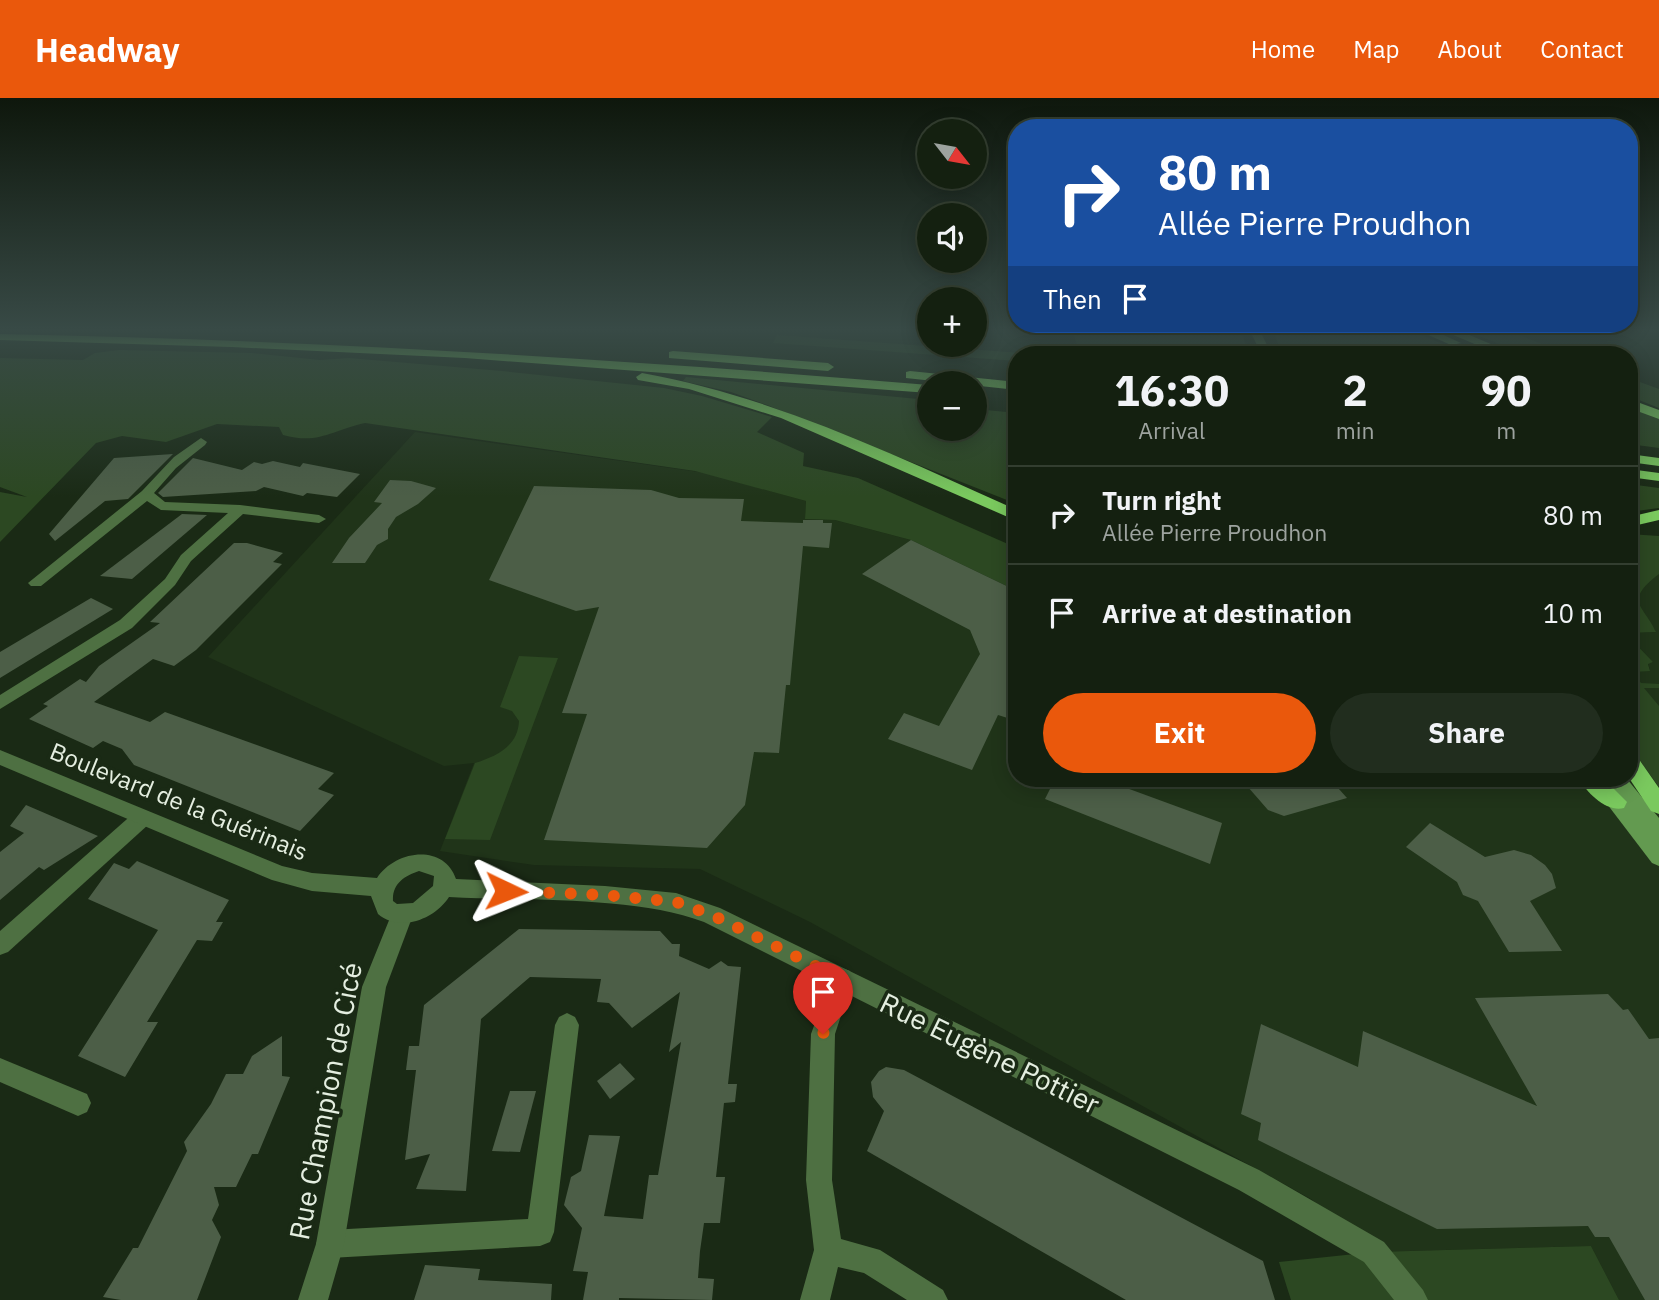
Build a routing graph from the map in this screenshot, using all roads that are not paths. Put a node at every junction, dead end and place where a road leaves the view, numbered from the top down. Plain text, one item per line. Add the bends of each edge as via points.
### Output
1 (681, 385) edge
2 (868, 385) edge
3 (917, 389) edge
4 (987, 395) edge
5 (1008, 397) edge
6 (1638, 407) edge
7 (1659, 415) edge
8 (201, 442) dead end
9 (1638, 459) edge
10 (1659, 462) edge
11 (1638, 474) edge
12 (1659, 477) edge
13 (147, 494) junction
14 (240, 509) junction
15 (1008, 512) edge
16 (1659, 515) edge
17 (319, 519) dead end
18 (1638, 520) edge
19 (36, 583) dead end
20 (0, 703) edge
21 (0, 757) edge
22 (1638, 774) edge
23 (1599, 787) edge
24 (1604, 787) edge
25 (1622, 787) edge
26 (1616, 802) junction
27 (1659, 805) edge
28 (142, 818) junction
29 (1659, 833) edge
30 (1659, 857) edge
31 (383, 888) junction
32 (444, 888) junction
33 (402, 915) junction
34 (0, 945) edge
35 (842, 979) junction
36 (567, 1025) dead end
37 (0, 1070) edge
38 (78, 1103) dead end
39 (330, 1244) junction
40 (828, 1250) junction
41 (313, 1300) edge
42 (815, 1300) edge
43 (933, 1300) edge
44 (1413, 1300) edge

1 - 15 highway via 741,398 791,417
2 - 3 highway
4 - 5 highway
6 - 7 highway
8 - 13 street via 172,464
9 - 10 highway
11 - 12 highway
13 - 14 street via 161,506
13 - 19 street
14 - 17 street
14 - 20 street via 186,558 170,582 126,624
16 - 18 highway
21 - 28 street, Boulevard de la Guérinais
22 - 27 highway
23 - 26 highway
24 - 26 main road
25 - 29 main road
26 - 30 main road
28 - 31 street, Boulevard de la Guérinais via 279,874 312,882
28 - 34 street
31 - 32 street via 391,875 419,862 441,868 446,877
31 - 33 street via 384,906
32 - 33 street via 435,902
32 - 35 street, Rue Eugène Pottier via 676,902
33 - 39 street, Rue Champion de Cicé via 374,987
35 - 40 street via 823,1034 818,1180
35 - 44 street, Rue Eugène Pottier via 1304,1210 1374,1252
36 - 39 street via 540,1232
37 - 38 street
39 - 41 street, Rue Champion de Cicé
40 - 42 street
40 - 43 street via 870,1260

